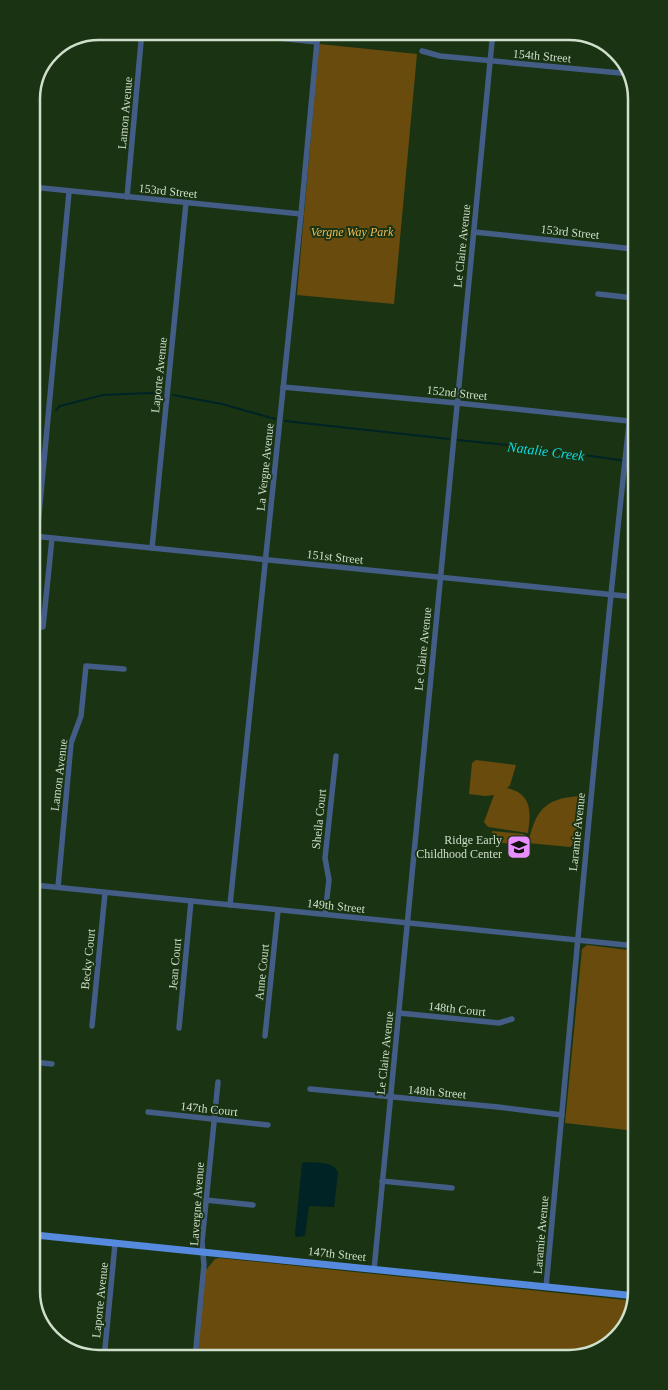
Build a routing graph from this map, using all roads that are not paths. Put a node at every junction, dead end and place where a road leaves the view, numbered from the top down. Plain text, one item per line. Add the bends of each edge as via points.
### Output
1 (141, 40) edge
2 (298, 40) edge
3 (492, 40) edge
4 (317, 42) joint
5 (422, 51) dead end
6 (490, 61) junction
7 (622, 73) edge
8 (40, 189) edge
9 (69, 192) junction
10 (127, 197) junction
11 (186, 204) junction
12 (301, 214) junction
13 (474, 232) junction
14 (628, 248) edge
15 (598, 294) dead end
16 (628, 297) edge
17 (283, 387) junction
18 (457, 403) junction
19 (628, 422) edge
20 (628, 431) edge
21 (40, 485) edge
22 (40, 537) edge
23 (52, 538) junction
24 (152, 548) junction
25 (266, 560) junction
26 (440, 578) junction
27 (610, 595) junction
28 (628, 596) edge
29 (43, 628) dead end
30 (124, 669) dead end
31 (336, 756) dead end
32 (40, 886) edge
33 (58, 887) junction
34 (105, 893) junction
35 (191, 901) junction
36 (230, 905) junction
37 (278, 910) junction
38 (325, 914) junction
39 (407, 923) junction
40 (577, 940) junction
41 (628, 945) edge
42 (399, 1013) junction
43 (512, 1019) dead end
44 (92, 1026) dead end
45 (179, 1028) dead end
46 (265, 1036) dead end
47 (40, 1063) edge
48 (52, 1064) dead end
49 (218, 1082) dead end
50 (310, 1089) dead end
51 (390, 1098) junction
52 (148, 1112) dead end
53 (562, 1115) junction
54 (214, 1120) junction
55 (268, 1125) dead end
56 (382, 1181) junction
57 (452, 1188) dead end
58 (206, 1200) junction
59 (253, 1205) dead end
60 (40, 1236) edge
61 (115, 1244) junction
62 (203, 1252) junction
63 (374, 1270) junction
64 (546, 1287) junction
65 (627, 1295) edge
66 (105, 1350) edge
67 (195, 1350) edge

1 - 10 street, Lamon Avenue
2 - 4 street
3 - 6 street, Le Claire Avenue
4 - 12 street, La Vergne Avenue
5 - 6 street, 154th Street
6 - 7 street, 154th Street
6 - 13 street, Le Claire Avenue
8 - 9 street, 153rd Street
9 - 10 street, 153rd Street
9 - 21 street
10 - 11 street, 153rd Street
11 - 12 street, 153rd Street
11 - 24 street, Laporte Avenue
12 - 17 street, La Vergne Avenue
13 - 14 street, 153rd Street
13 - 18 street, Le Claire Avenue
15 - 16 street
17 - 18 street, 152nd Street
17 - 25 street, La Vergne Avenue
18 - 19 street, 152nd Street
18 - 26 street, Le Claire Avenue
20 - 27 street, Laramie Avenue
22 - 23 street, 151st Street
23 - 24 street, 151st Street
23 - 29 street
24 - 25 street, 151st Street
25 - 26 street, 151st Street
25 - 36 street, La Vergne Avenue
26 - 27 street, 151st Street
26 - 39 street, Le Claire Avenue
27 - 28 street, 151st Street
27 - 40 street, Laramie Avenue
30 - 33 street, Lamon Avenue via 86,666 81,716 71,743
31 - 38 street, Sheila Court via 325,858 329,880
32 - 33 street, 149th Street
33 - 34 street, 149th Street
34 - 35 street, 149th Street
34 - 44 street, Becky Court
35 - 36 street, 149th Street
35 - 45 street, Jean Court
36 - 37 street, 149th Street
37 - 38 street, 149th Street
37 - 46 street, Anne Court
38 - 39 street, 149th Street
39 - 40 street, 149th Street
39 - 42 street, Le Claire Avenue
40 - 41 street, 149th Street
40 - 53 street, Laramie Avenue
42 - 43 street, 148th Court via 499,1023
42 - 51 street, Le Claire Avenue
47 - 48 street
49 - 54 street, Lavergne Avenue
50 - 51 street, 148th Street
51 - 53 street, 148th Street
51 - 56 street, Le Claire Avenue
52 - 54 street, 147th Court
53 - 64 street, Laramie Avenue
54 - 55 street, 147th Court
54 - 58 street, Lavergne Avenue
56 - 57 street
56 - 63 street, Le Claire Avenue
58 - 59 street
58 - 62 street, Lavergne Avenue
60 - 61 main road, 147th Street
61 - 62 main road, 147th Street
61 - 66 street, Laporte Avenue
62 - 63 main road, 147th Street
62 - 67 street, Lavergne Avenue
63 - 64 main road, 147th Street
64 - 65 main road, 147th Street

